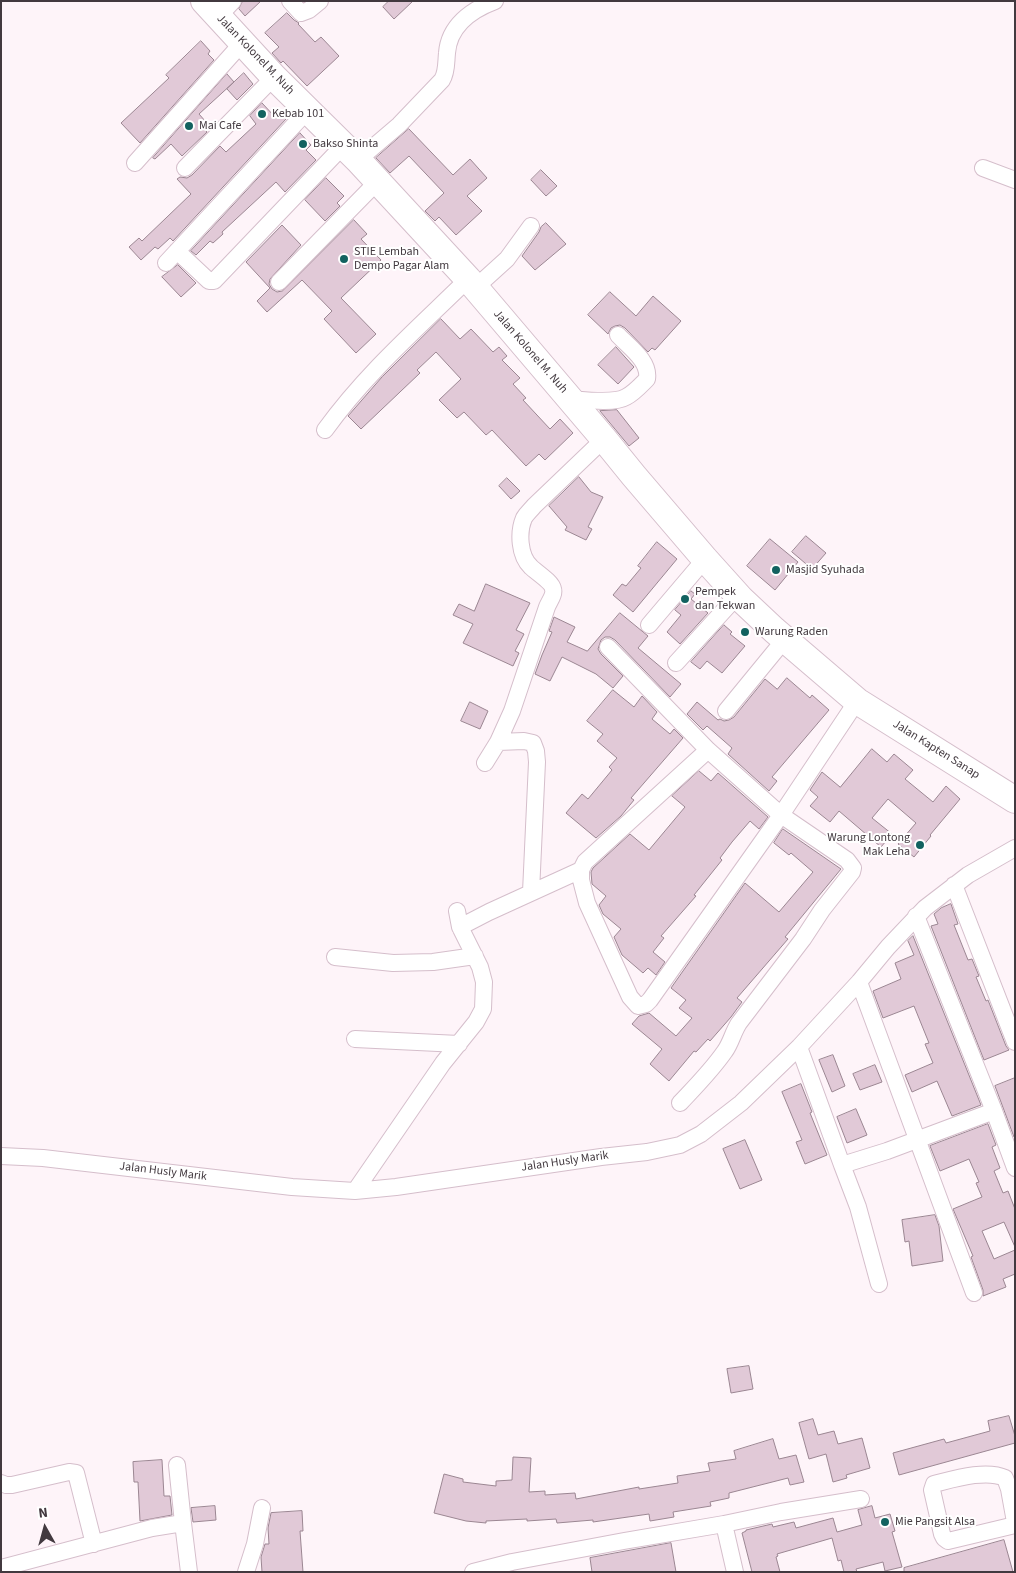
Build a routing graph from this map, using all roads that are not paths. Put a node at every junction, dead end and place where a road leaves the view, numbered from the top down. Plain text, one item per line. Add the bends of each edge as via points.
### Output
1 (290, 1) edge
2 (320, 1) edge
3 (495, 1) edge
4 (218, 6) edge
5 (242, 42) junction
6 (274, 77) junction
7 (308, 110) junction
8 (351, 153) junction
9 (135, 163) dead end
10 (185, 168) dead end
11 (983, 168) dead end
12 (1015, 180) edge
13 (378, 181) junction
14 (531, 226) dead end
15 (177, 251) junction
16 (166, 263) dead end
17 (279, 282) dead end
18 (471, 284) junction
19 (618, 335) dead end
20 (570, 399) junction
21 (326, 430) dead end
22 (604, 438) junction
23 (705, 559) junction
24 (738, 595) junction
25 (650, 625) dead end
26 (785, 639) junction
27 (608, 647) dead end
28 (676, 663) dead end
29 (857, 701) junction
30 (726, 711) dead end
31 (498, 742) junction
32 (708, 750) junction
33 (486, 763) dead end
34 (1015, 800) edge
35 (781, 815) junction
36 (1015, 848) edge
37 (581, 870) junction
38 (954, 885) junction
39 (531, 892) junction
40 (457, 911) dead end
41 (916, 916) junction
42 (460, 927) junction
43 (474, 956) junction
44 (334, 957) dead end
45 (859, 982) junction
46 (355, 1039) dead end
47 (1015, 1042) edge
48 (459, 1044) junction
49 (799, 1048) junction
50 (680, 1103) dead end
51 (994, 1111) junction
52 (919, 1140) junction
53 (1, 1156) edge
54 (842, 1165) junction
55 (1015, 1168) edge
56 (355, 1191) junction
57 (879, 1284) dead end
58 (974, 1293) dead end
59 (177, 1465) dead end
60 (1, 1483) edge
61 (861, 1499) dead end
62 (262, 1508) dead end
63 (183, 1523) junction
64 (724, 1524) junction
65 (1015, 1524) edge
66 (94, 1544) junction
67 (1, 1568) edge
68 (189, 1572) edge
69 (246, 1572) edge
70 (472, 1572) edge
71 (735, 1572) edge

1 - 2 street via 301,13
3 - 8 street via 472,12 457,25 448,40 446,74 442,80 399,125
4 - 5 main road, Jalan Kolonel M. Nuh
5 - 6 main road, Jalan Kolonel M. Nuh
5 - 9 street
6 - 7 main road, Jalan Kolonel M. Nuh
6 - 10 street
7 - 8 main road, Jalan Kolonel M. Nuh
7 - 15 street
8 - 13 main road, Jalan Kolonel M. Nuh
8 - 15 street via 214,282
11 - 12 street
13 - 17 street
13 - 18 main road, Jalan Kolonel M. Nuh
14 - 18 street via 507,259
15 - 16 street
18 - 20 main road, Jalan Kolonel M. Nuh
18 - 21 street via 380,364
19 - 20 street via 644,363 647,379 623,399
20 - 22 main road, Jalan Kolonel M. Nuh
22 - 23 main road, Jalan Kolonel M. Nuh
22 - 31 street via 534,506 523,521 521,537 525,559 553,589 517,699
23 - 24 main road, Jalan Kolonel M. Nuh
23 - 25 street
24 - 26 main road, Jalan Kolonel M. Nuh
24 - 28 street
26 - 29 main road, Jalan Kolonel M. Nuh
26 - 30 street
27 - 32 street
29 - 34 main road, Jalan Kapten Sanap
29 - 35 street
31 - 33 street
31 - 39 street via 524,741 533,744 536,751
32 - 35 street
32 - 37 street via 585,862
35 - 37 street via 643,1006 638,1006 630,996 587,903
35 - 50 street via 847,860 853,868 803,940 738,1023 726,1050
36 - 38 street, Jalan Husly Marik
37 - 39 street
38 - 41 street, Jalan Husly Marik
38 - 47 street
39 - 42 street
40 - 42 street
41 - 45 street, Jalan Husly Marik
41 - 51 street
42 - 43 street
43 - 44 street via 393,963
43 - 48 street via 484,982 483,1009
45 - 49 street, Jalan Husly Marik
45 - 52 street
46 - 48 street
48 - 56 street
49 - 54 street
49 - 56 street, Jalan Husly Marik via 741,1103 680,1146
51 - 52 street
51 - 55 street
52 - 54 street
52 - 58 street
53 - 56 street, Jalan Husly Marik
54 - 57 street via 861,1216
59 - 63 street
60 - 66 street via 12,1485 76,1473
61 - 64 street
62 - 69 street
63 - 66 street
63 - 68 street
64 - 70 street
64 - 71 street
65 - 65 street via 948,1540 942,1534 932,1487 965,1477 996,1474 1005,1478
66 - 67 street

